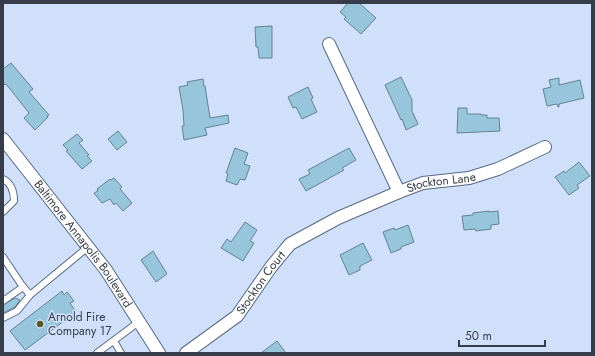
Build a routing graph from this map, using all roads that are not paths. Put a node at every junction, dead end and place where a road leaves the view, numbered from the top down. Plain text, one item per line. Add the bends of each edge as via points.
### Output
1 (329, 44) dead end
2 (3, 139) edge
3 (545, 146) dead end
4 (3, 179) edge
5 (399, 192) junction
6 (3, 212) edge
7 (338, 218) joint
8 (88, 247) junction
9 (3, 257) edge
10 (23, 287) junction
11 (30, 295) junction
12 (3, 301) edge
13 (3, 318) edge
14 (140, 321) junction
15 (114, 341) junction
16 (97, 353) edge
17 (121, 353) edge
18 (159, 353) edge
19 (186, 353) edge

1 - 5 street
2 - 8 street, Baltimore Annapolis Boulevard
3 - 5 street, Stockton Lane via 498,169 469,178 423,183
4 - 6 lane via 7,180 14,192 14,201
5 - 7 street, Stockton Lane
7 - 19 street, Stockton Court via 290,244 237,316
8 - 11 lane
8 - 14 street, Baltimore Annapolis Boulevard
9 - 10 lane
10 - 11 lane
10 - 12 lane
11 - 13 lane via 17,311
14 - 15 lane
14 - 18 street, Baltimore Annapolis Boulevard
15 - 16 lane
15 - 17 lane

